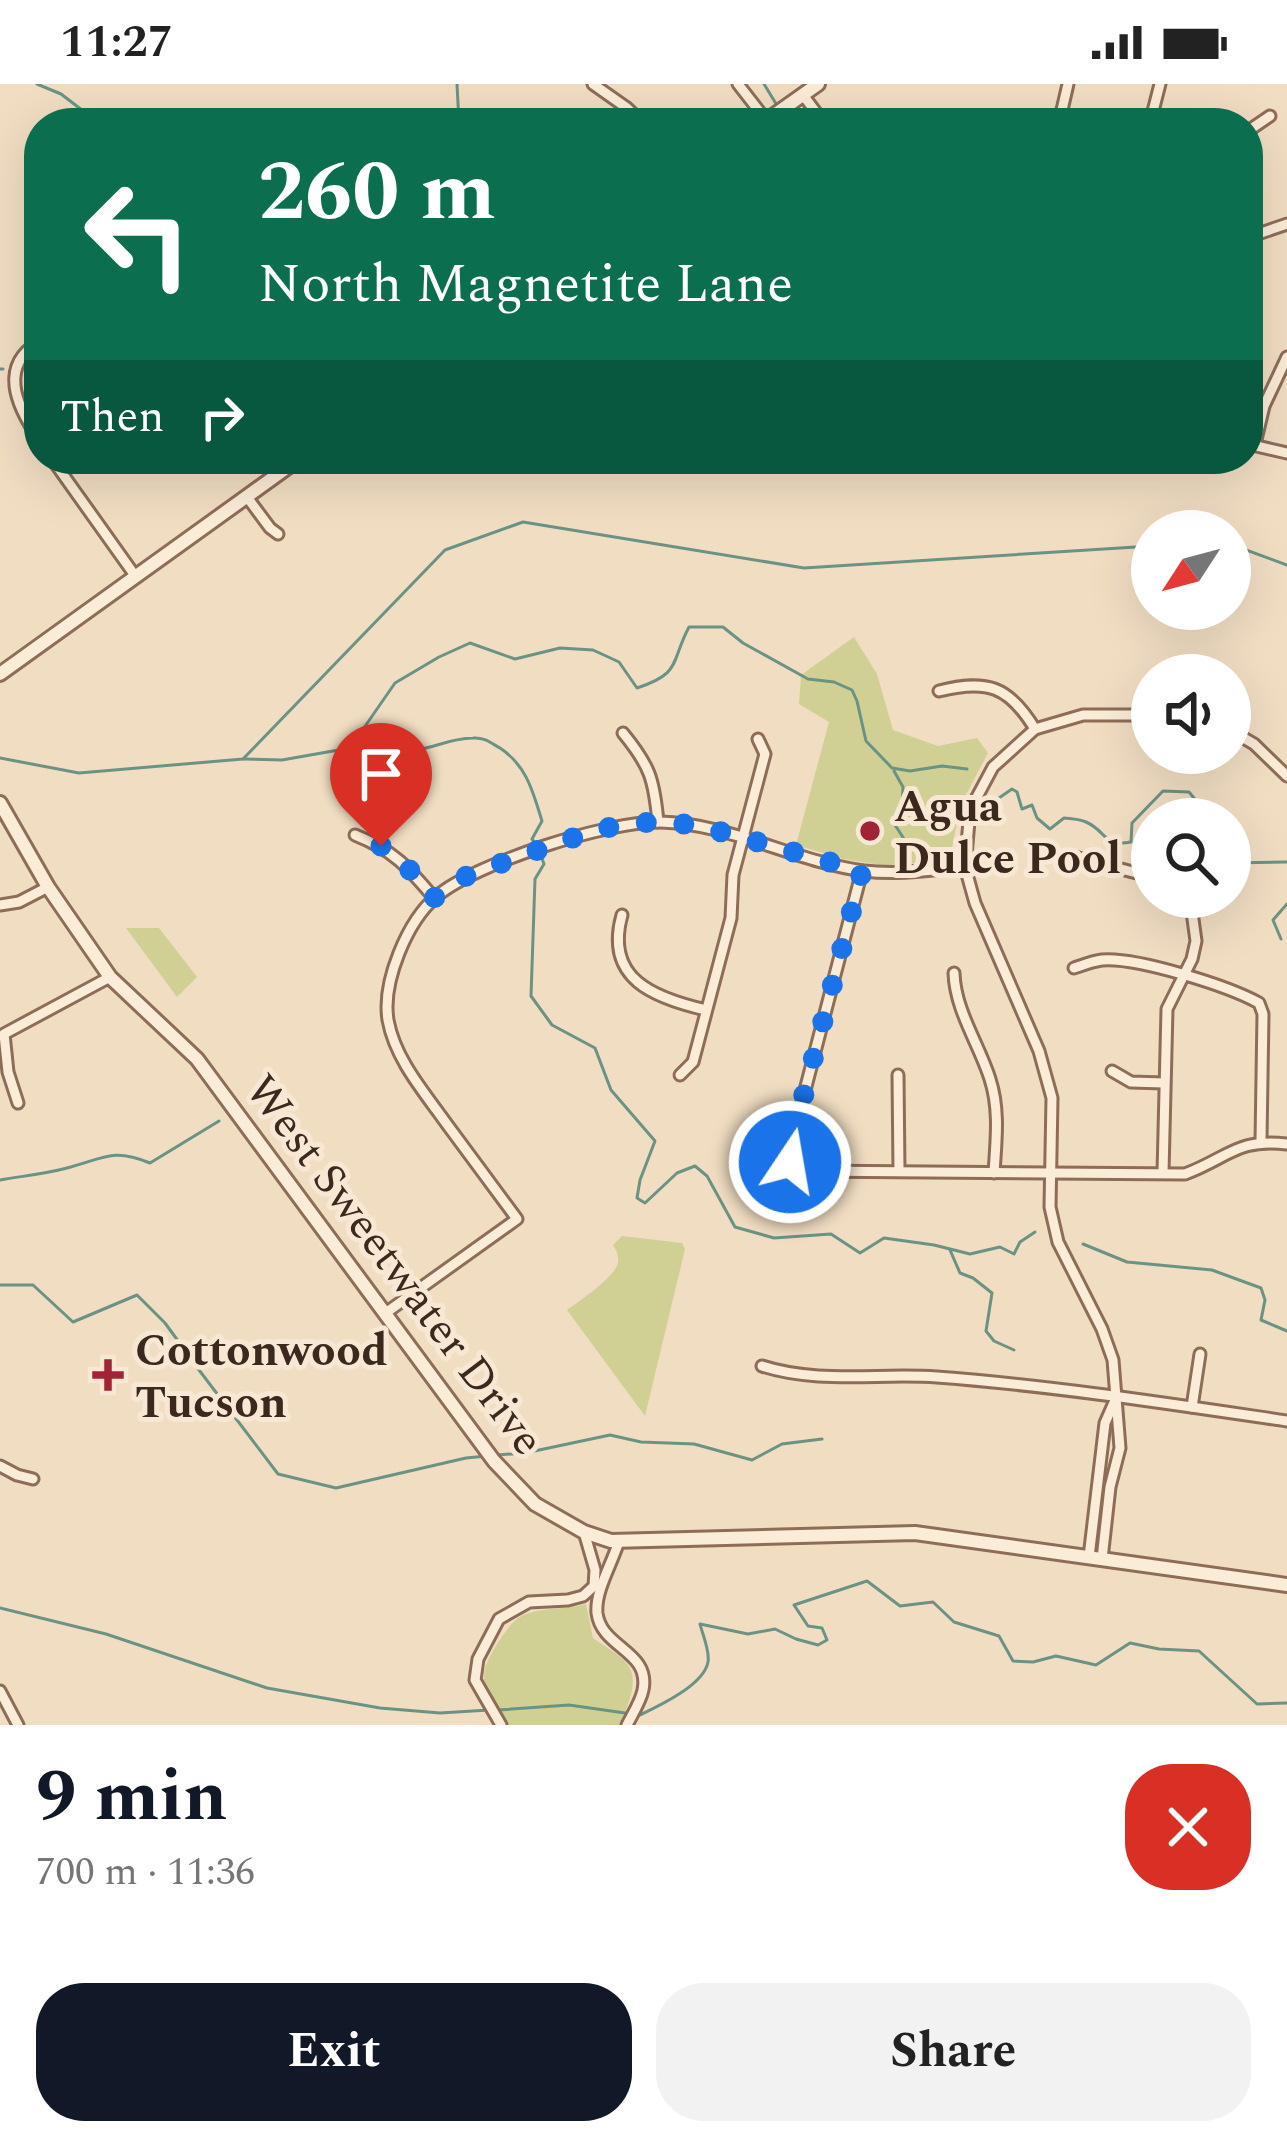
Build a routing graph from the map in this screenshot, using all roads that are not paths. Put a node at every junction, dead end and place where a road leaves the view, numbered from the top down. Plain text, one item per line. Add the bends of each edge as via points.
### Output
1 (592, 84) edge
2 (818, 84) edge
3 (803, 94) junction
4 (627, 108) edge
5 (784, 108) edge
6 (813, 108) edge
7 (1270, 116) dead end
8 (1263, 121) edge
9 (24, 348) edge
10 (1287, 357) edge
11 (1263, 409) edge
12 (24, 420) edge
13 (63, 474) edge
14 (278, 474) edge
15 (247, 497) junction
16 (278, 534) dead end
17 (136, 577) junction
18 (0, 674) edge
19 (939, 691) dead end
20 (1131, 715) edge
21 (1035, 729) junction
22 (623, 734) dead end
23 (758, 739) dead end
24 (1251, 742) edge
25 (1286, 772) edge
26 (0, 803) edge
27 (658, 821) junction
28 (355, 835) dead end
29 (742, 838) junction
30 (1071, 856) dead end
31 (964, 867) junction
32 (862, 871) junction
33 (1131, 872) edge
34 (48, 887) junction
35 (434, 898) junction
36 (0, 905) edge
37 (622, 915) dead end
38 (1193, 918) edge
39 (1074, 968) dead end
40 (954, 973) dead end
41 (392, 974) junction
42 (1183, 975) junction
43 (110, 977) junction
44 (408, 977) dead end
45 (706, 1010) junction
46 (1112, 1071) dead end
47 (680, 1075) dead end
48 (898, 1075) dead end
49 (1164, 1083) junction
50 (18, 1103) dead end
51 (1261, 1141) junction
52 (1287, 1144) edge
53 (899, 1171) junction
54 (994, 1173) junction
55 (1050, 1174) junction
56 (1162, 1174) junction
57 (386, 1312) junction
58 (1200, 1354) dead end
59 (762, 1366) dead end
60 (1116, 1398) junction
61 (1192, 1407) junction
62 (1287, 1421) edge
63 (0, 1466) edge
64 (33, 1479) dead end
65 (584, 1532) junction
66 (619, 1541) junction
67 (1096, 1558) junction
68 (1287, 1585) edge
69 (0, 1691) edge
70 (18, 1725) edge
71 (501, 1725) edge
72 (627, 1725) edge

1 - 4 street
2 - 3 street
3 - 5 street
3 - 6 street
7 - 8 street
9 - 12 street via 4,377
10 - 11 street
13 - 17 street
14 - 15 street
15 - 16 street
15 - 17 street
17 - 18 street
19 - 21 street via 967,684 1003,692
20 - 21 street via 1083,715
21 - 31 street via 993,767 970,810
22 - 27 street via 644,759
23 - 29 street via 765,754
24 - 25 street
26 - 34 street, West Sweetwater Drive
27 - 29 street
27 - 35 street via 598,829 468,875
28 - 35 street via 402,861
29 - 32 street
29 - 45 street
30 - 33 street
31 - 32 street
31 - 55 street via 1044,1066 1052,1098
32 - 53 street via 790,1167
34 - 36 street
34 - 43 street, West Sweetwater Drive
35 - 41 street via 413,923
37 - 45 street via 620,955 636,982 669,1002
38 - 42 street via 1196,941
39 - 42 street via 1103,960
40 - 54 street via 992,1085
41 - 44 street
41 - 57 street via 388,1020 409,1072 517,1219
42 - 49 street via 1167,1009
42 - 51 street via 1263,1009
43 - 50 street via 4,1034
43 - 57 street, West Sweetwater Drive via 197,1059
45 - 47 street via 693,1062
46 - 49 street via 1131,1082
48 - 53 street
49 - 56 street
51 - 52 street
51 - 56 street via 1185,1174
53 - 54 street
54 - 55 street
55 - 56 street
55 - 60 street via 1058,1242 1102,1329
57 - 65 street, West Sweetwater Drive via 494,1461 535,1504
58 - 61 street
59 - 60 street
60 - 61 street
60 - 67 street via 1105,1423
60 - 67 street via 1120,1448
61 - 62 street
63 - 64 street
65 - 66 street, West Sweetwater Drive
65 - 71 street via 594,1586 568,1600 529,1602 499,1619 478,1659 475,1679
66 - 67 street, West Sweetwater Drive via 915,1533
66 - 72 street via 596,1610 601,1629 641,1670 643,1690
67 - 68 street, West Sweetwater Drive
69 - 70 street

